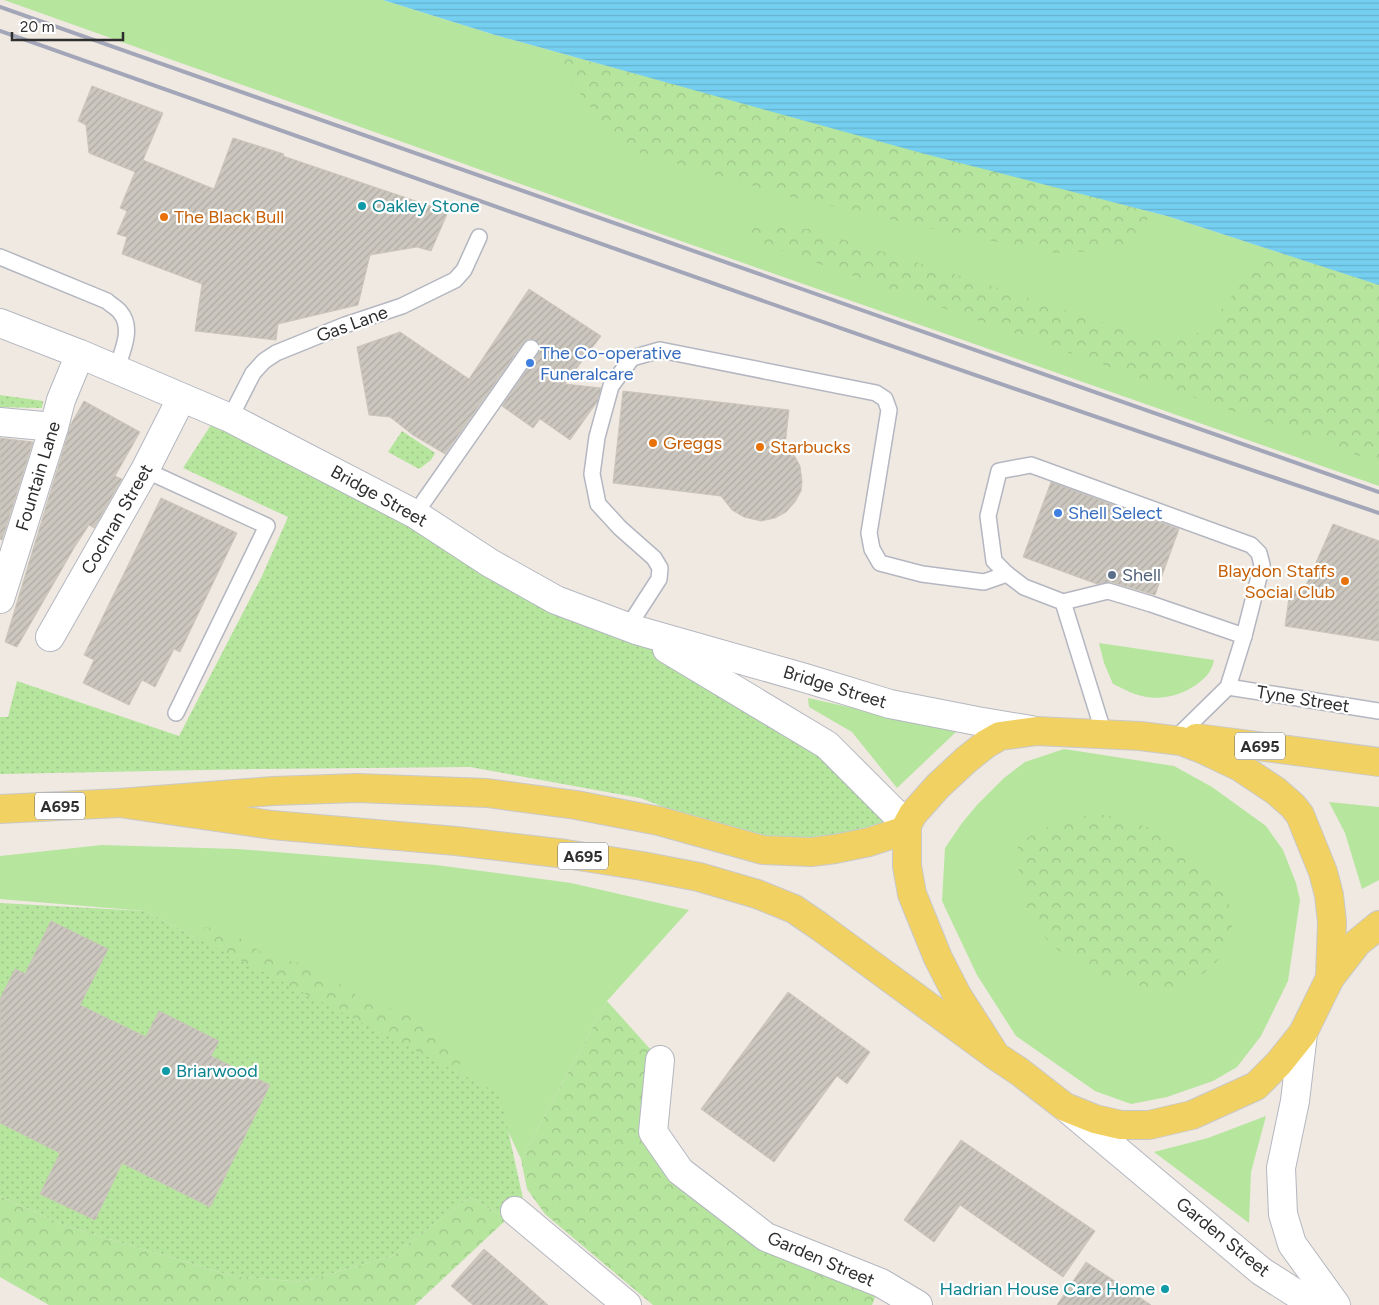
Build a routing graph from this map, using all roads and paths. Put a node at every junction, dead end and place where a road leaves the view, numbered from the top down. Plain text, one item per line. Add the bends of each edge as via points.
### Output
1 (479, 237) dead end
2 (0, 257) edge
3 (0, 323) edge
4 (531, 348) dead end
5 (73, 352) junction
6 (116, 370) junction
7 (182, 398) junction
8 (230, 418) junction
9 (0, 422) edge
10 (54, 426) junction
11 (146, 470) junction
12 (416, 514) junction
13 (1007, 574) junction
14 (0, 599) edge
15 (1063, 602) junction
16 (632, 629) junction
17 (1244, 636) junction
18 (50, 637) dead end
19 (1228, 687) junction
20 (1379, 711) edge
21 (176, 713) dead end
22 (1037, 731) junction
23 (1104, 734) junction
24 (1140, 736) junction
25 (1179, 736) junction
26 (1379, 762) edge
27 (119, 803) junction
28 (0, 809) edge
29 (906, 827) junction
30 (1379, 925) edge
31 (1330, 978) junction
32 (1303, 1033) junction
33 (996, 1056) junction
34 (660, 1060) dead end
35 (1066, 1107) junction
36 (515, 1211) dead end
37 (628, 1305) edge
38 (918, 1305) edge
39 (1314, 1305) edge
40 (1336, 1305) edge

1 - 8 lane, Gas Lane via 464,270 455,280 402,306 328,332 264,361 253,373
2 - 6 lane via 107,301 121,312 127,334
3 - 5 street, Bridge Street
4 - 12 lane
5 - 6 street, Bridge Street
5 - 10 street, Fountain Lane
6 - 7 street, Bridge Street
7 - 8 street, Bridge Street
7 - 11 street, Cochran Street
8 - 12 street, Bridge Street
9 - 10 street
10 - 14 street, Fountain Lane
11 - 18 street, Cochran Street
11 - 21 lane via 267,526
12 - 16 street, Bridge Street via 490,563 556,600
13 - 15 lane via 1024,587
13 - 16 lane via 984,582 922,574 880,563 872,549 869,533 889,410 886,399 876,393 660,350 632,358 611,386 597,437 592,474 598,504 654,558 660,568 659,579
13 - 17 lane via 994,561 988,516 999,471 1031,465 1251,545 1260,553 1262,565
15 - 17 lane via 1108,591
15 - 23 lane
16 - 22 street, Bridge Street via 890,704
16 - 29 street, Bridge Street via 828,745
17 - 19 lane
19 - 20 lane, Tyne Street
19 - 25 lane
22 - 23 main road
22 - 29 main road via 1000,736 986,744 938,786
23 - 24 main road
24 - 25 main road, A695
24 - 31 main road via 1181,741 1202,749 1246,771 1293,806 1300,815 1323,872 1328,895 1332,922
25 - 26 main road, A695
27 - 28 main road, A695
27 - 29 main road, A695 via 348,788 487,794 576,805 659,821 763,850 811,852 869,842
27 - 33 main road, A695 via 272,825 566,854 709,880 757,894 794,910
29 - 33 main road via 907,866 912,894 922,920 950,983
30 - 31 main road via 1357,943
31 - 32 main road
32 - 35 main road via 1256,1086 1192,1115 1149,1125 1121,1125
32 - 40 street via 1295,1101 1281,1168 1283,1214 1292,1244
33 - 35 main road
34 - 38 street, Garden Street via 653,1132 680,1171 766,1238 881,1283
35 - 39 street, Garden Street via 1261,1271
36 - 37 street

